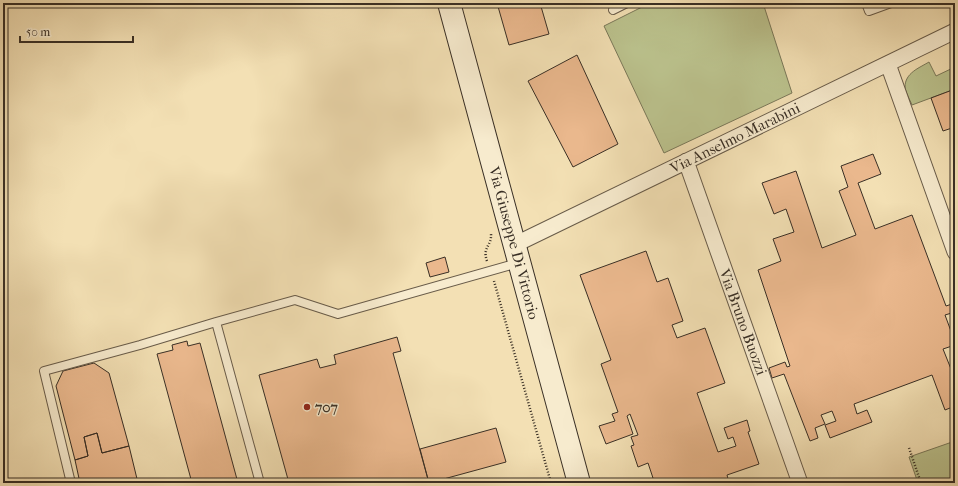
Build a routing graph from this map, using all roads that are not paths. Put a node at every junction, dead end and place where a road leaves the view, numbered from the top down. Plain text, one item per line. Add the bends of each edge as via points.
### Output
1 (449, 3) edge
2 (627, 3) edge
3 (866, 3) edge
4 (891, 3) edge
5 (613, 10) dead end
6 (955, 31) edge
7 (888, 64) junction
8 (686, 161) junction
9 (955, 252) edge
10 (517, 254) junction
11 (216, 322) junction
12 (71, 483) edge
13 (260, 483) edge
14 (579, 483) edge
15 (800, 483) edge

1 - 10 street, Via Giuseppe Di Vittorio
2 - 5 lane
3 - 4 lane via 869,11
6 - 7 street, Via Anselmo Marabini
7 - 8 street, Via Anselmo Marabini
7 - 9 street
8 - 10 street, Via Anselmo Marabini
8 - 15 street, Via Bruno Buozzi
10 - 11 lane via 491,271 338,314 295,300
10 - 14 street, Via Giuseppe Di Vittorio
11 - 12 lane via 44,371
11 - 13 lane

